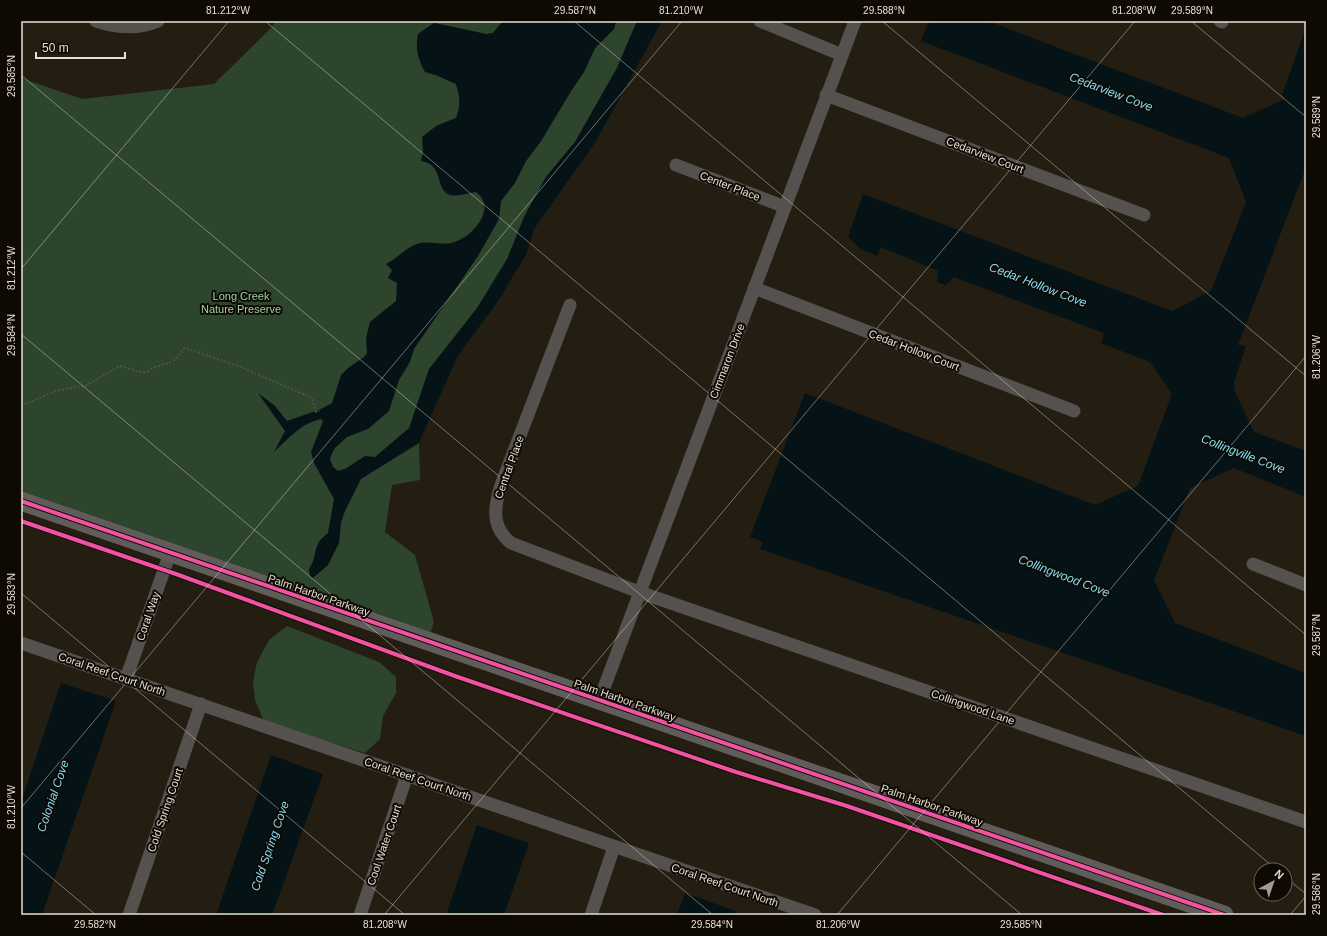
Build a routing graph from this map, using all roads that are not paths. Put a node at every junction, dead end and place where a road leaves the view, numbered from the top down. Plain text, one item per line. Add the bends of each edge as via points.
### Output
1 (96, 21) edge
2 (158, 21) edge
3 (760, 21) edge
4 (855, 21) edge
5 (842, 55) junction
6 (826, 95) junction
7 (676, 165) dead end
8 (785, 207) junction
9 (1144, 215) dead end
10 (754, 288) junction
11 (570, 305) dead end
12 (1074, 411) dead end
13 (21, 501) edge
14 (170, 553) junction
15 (1253, 564) dead end
16 (1306, 585) edge
17 (639, 592) junction
18 (21, 643) edge
19 (126, 678) junction
20 (599, 701) junction
21 (201, 704) junction
22 (407, 775) junction
23 (1306, 822) edge
24 (614, 848) junction
25 (128, 915) edge
26 (360, 915) edge
27 (591, 915) edge
28 (815, 915) edge
29 (1224, 915) edge

1 - 2 street via 129,28
3 - 5 street
4 - 5 street, Cimmaron Drive
5 - 6 street, Cimmaron Drive
6 - 8 street, Cimmaron Drive
6 - 9 street, Cedarview Court
7 - 8 street, Center Place
8 - 10 street, Cimmaron Drive
10 - 12 street, Cedar Hollow Court
10 - 17 street, Cimmaron Drive
11 - 17 street, Central Place via 501,485 495,508 496,521 501,533 517,546
13 - 14 street, Palm Harbor Parkway
14 - 19 street, Coral Way
14 - 20 street, Palm Harbor Parkway
15 - 16 street
17 - 20 street, Cimmaron Drive
17 - 23 street, Collingwood Lane
18 - 19 street, Coral Reef Court North
19 - 21 street, Coral Reef Court North
20 - 29 street, Palm Harbor Parkway
21 - 22 street, Coral Reef Court North
21 - 25 street, Cold Spring Court
22 - 24 street, Coral Reef Court North
22 - 26 street, Cool Water Court
24 - 27 street
24 - 28 street, Coral Reef Court North

